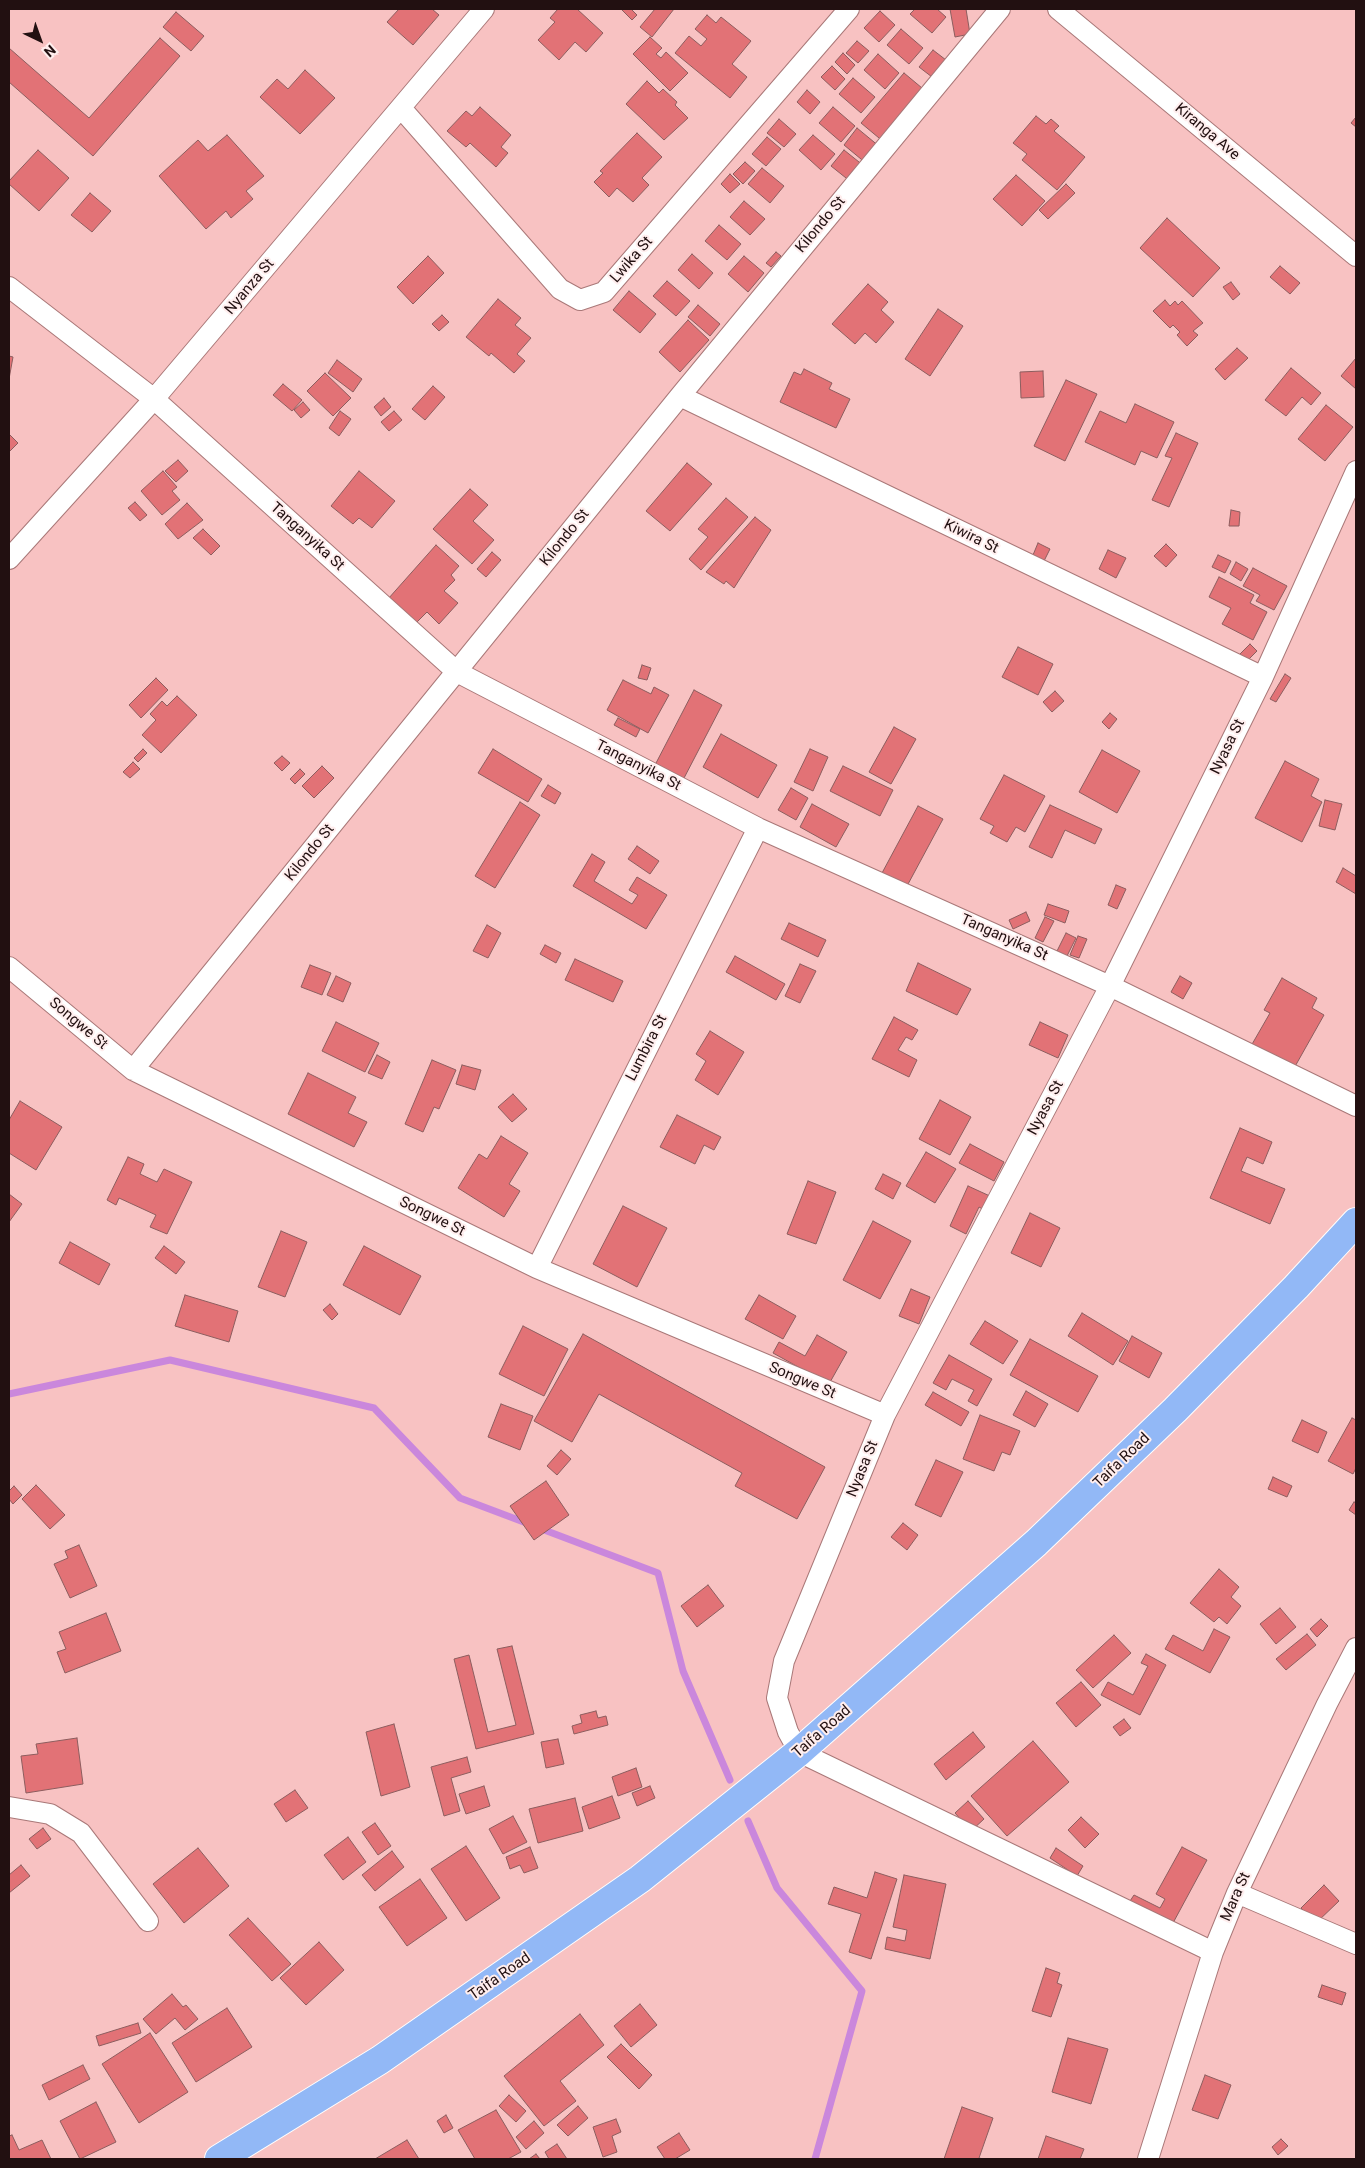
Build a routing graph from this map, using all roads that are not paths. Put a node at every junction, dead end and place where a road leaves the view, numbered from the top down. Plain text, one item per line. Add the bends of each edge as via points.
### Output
1 (484, 9) edge
2 (848, 9) edge
3 (1000, 9) edge
4 (1058, 9) edge
5 (401, 108) junction
6 (1356, 256) edge
7 (9, 287) edge
8 (680, 396) junction
9 (154, 399) junction
10 (1356, 471) edge
11 (9, 559) edge
12 (457, 672) junction
13 (1263, 677) junction
14 (758, 828) junction
15 (9, 967) edge
16 (1110, 986) junction
17 (133, 1070) junction
18 (1356, 1106) edge
19 (1356, 1222) edge
20 (537, 1268) junction
21 (885, 1415) junction
22 (1356, 1648) edge
23 (799, 1752) junction
24 (9, 1806) edge
25 (1237, 1893) junction
26 (148, 1921) dead end
27 (1356, 1944) edge
28 (1213, 1952) junction
29 (221, 2159) edge
30 (1148, 2159) edge

1 - 5 street, Nyanza St
2 - 5 street, Lwika St via 604,292 580,300 560,289
3 - 8 street, Kilondo St
4 - 6 street, Kiranga Ave
5 - 9 street, Nyanza St
7 - 9 street, Tanganyika St
8 - 12 street, Kilondo St
8 - 13 street, Kiwira St
9 - 11 street, Nyanza St
9 - 12 street, Tanganyika St
10 - 13 street, Nyasa St
12 - 14 street, Tanganyika St
12 - 17 street, Kilondo St
13 - 16 street, Nyasa St
14 - 16 street, Tanganyika St
14 - 20 street, Lumbira St
15 - 17 street, Songwe St
16 - 18 street, Tanganyika St
16 - 21 street, Nyasa St
17 - 20 street, Songwe St
19 - 23 highway, Taifa Road via 1175,1410 1043,1537
20 - 21 street, Songwe St
21 - 23 street, Nyasa St via 784,1661 777,1698 788,1732
22 - 25 street, Mara St
23 - 28 street
23 - 29 highway, Taifa Road via 640,1880 380,2060
24 - 26 street via 50,1814 81,1833
25 - 27 street
25 - 28 street, Mara St
28 - 30 street, Mara St

